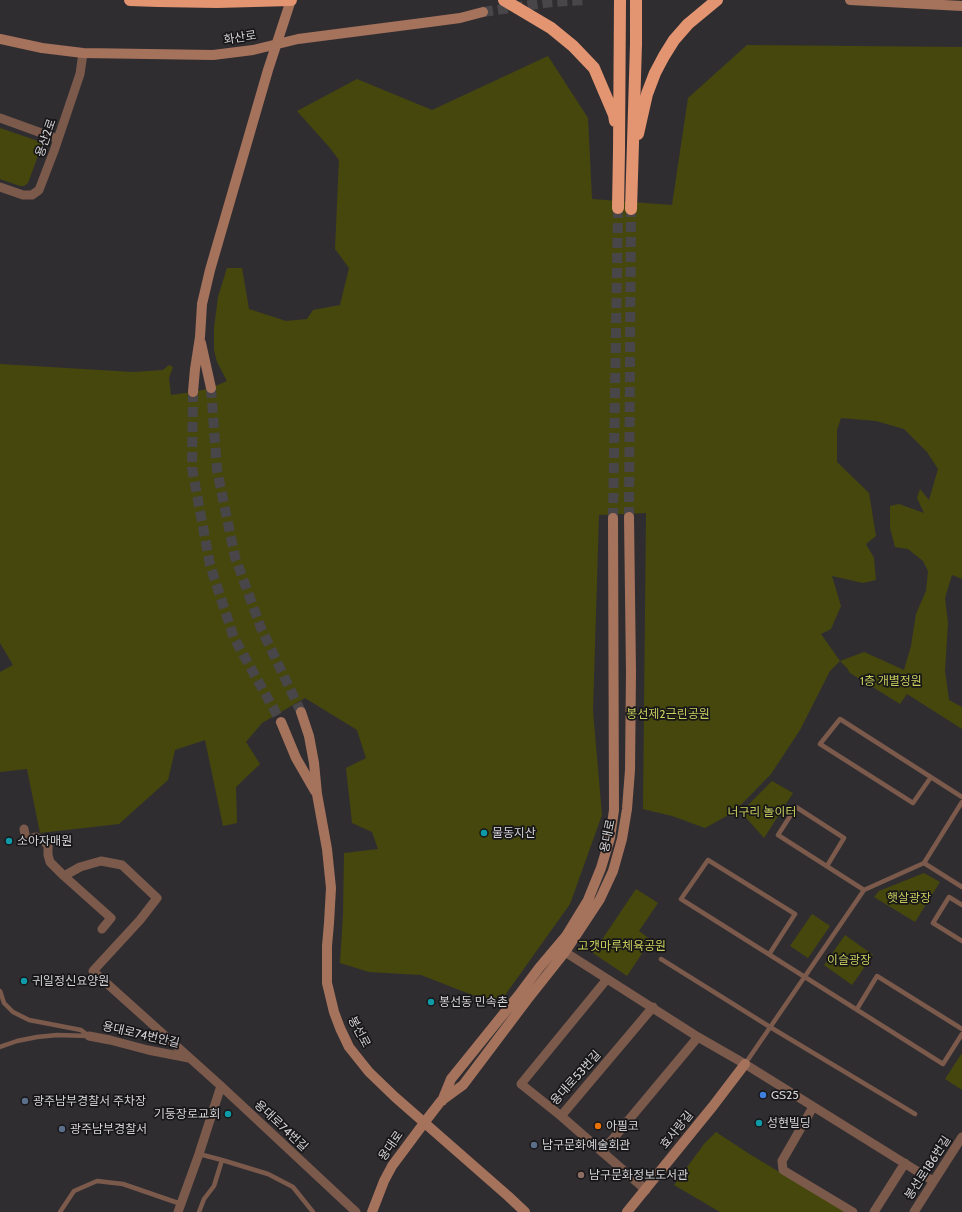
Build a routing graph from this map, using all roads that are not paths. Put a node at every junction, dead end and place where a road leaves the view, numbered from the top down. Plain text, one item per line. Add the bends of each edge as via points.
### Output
1 (130, 0) edge
2 (291, 0) edge
3 (504, 0) edge
4 (620, 0) edge
5 (636, 0) edge
6 (717, 0) edge
7 (850, 0) edge
8 (269, 1) edge
9 (962, 6) edge
10 (483, 12) tunnel mouth
11 (0, 39) edge
12 (277, 44) junction
13 (83, 53) junction
14 (0, 118) edge
15 (58, 139) junction
16 (619, 151) junction
17 (632, 153) junction
18 (0, 187) edge
19 (618, 208) tunnel mouth
20 (630, 209) tunnel mouth
21 (200, 337) junction
22 (211, 388) tunnel mouth
23 (193, 392) tunnel mouth
24 (629, 517) tunnel mouth
25 (613, 518) tunnel mouth
26 (301, 712) tunnel mouth
27 (281, 722) tunnel mouth
28 (930, 777) junction
29 (317, 794) junction
30 (962, 797) edge
31 (962, 802) edge
32 (24, 829) dead end
33 (924, 863) junction
34 (827, 866) junction
35 (64, 876) junction
36 (962, 887) edge
37 (864, 890) junction
38 (962, 905) edge
39 (102, 929) dead end
40 (962, 941) edge
41 (565, 952) junction
42 (770, 954) junction
43 (662, 959) dead end
44 (805, 976) junction
45 (607, 979) junction
46 (0, 991) edge
47 (653, 1007) junction
48 (857, 1009) junction
49 (770, 1027) junction
50 (962, 1029) edge
51 (962, 1034) edge
52 (89, 1036) junction
53 (698, 1037) junction
54 (0, 1047) edge
55 (189, 1058) junction
56 (744, 1064) junction
57 (221, 1086) junction
58 (442, 1101) junction
59 (813, 1106) junction
60 (915, 1114) dead end
61 (561, 1116) junction
62 (424, 1123) junction
63 (962, 1137) edge
64 (602, 1152) junction
65 (199, 1154) junction
66 (222, 1160) junction
67 (905, 1163) junction
68 (933, 1181) junction
69 (646, 1190) junction
70 (180, 1208) edge
71 (60, 1212) edge
72 (199, 1212) edge
73 (313, 1212) edge
74 (356, 1212) edge
75 (372, 1212) edge
76 (525, 1212) edge
77 (627, 1212) edge
78 (853, 1212) edge
79 (874, 1212) edge
80 (914, 1212) edge

1 - 8 highway
2 - 8 highway
2 - 12 main road
3 - 16 highway via 551,28 594,68 614,115
4 - 16 highway
5 - 17 highway
6 - 17 highway via 688,24 664,56 647,94
7 - 9 main road
10 - 12 main road, 화산로 via 460,18
11 - 13 main road, 화산로
12 - 13 main road, 화산로 via 213,55
12 - 21 main road via 210,270 202,304
13 - 15 street, 용산2로 via 80,74
14 - 15 street
15 - 18 street, 용산2로 via 36,193 23,195
16 - 19 highway
17 - 20 highway
21 - 22 main road
21 - 23 main road
24 - 41 main road, 용대로 via 631,672 627,809 613,871 600,899
25 - 58 main road, 용대로 via 614,810 610,838 588,900 566,936 451,1079
26 - 29 main road, 봉선로 via 309,736
27 - 29 main road via 296,758
28 - 28 lane via 840,719 820,744 914,803
28 - 30 lane
29 - 62 main road, 봉선로 via 331,888 327,983 334,1012 349,1047 368,1072
31 - 33 lane
32 - 35 street via 26,840 36,837 45,842 50,862
33 - 36 lane
33 - 37 lane
34 - 34 lane via 778,835 796,807 844,838
34 - 37 lane
35 - 39 street via 111,918
35 - 55 street, 용대로74번길 via 80,867 101,861 122,865 157,898 93,971
37 - 44 lane
38 - 40 lane via 949,898 933,923
41 - 45 street
41 - 58 main road, 용대로 via 463,1085
42 - 42 lane via 681,899 708,860 795,914
42 - 44 lane
43 - 49 lane
44 - 48 lane
44 - 49 lane
45 - 47 street
45 - 61 street, 용대로53번길 via 521,1084
46 - 52 lane, 용대로74번안길 via 4,1003 13,1012 29,1020 82,1030
47 - 53 street
47 - 61 street, 용대로53번길
48 - 50 lane via 877,976
48 - 51 lane via 943,1064
49 - 56 lane
49 - 60 lane
52 - 54 lane, 용대로74번안길 via 37,1037
52 - 55 street, 용대로74번안길
53 - 56 street
53 - 64 street
55 - 57 street, 용대로74번길
56 - 59 street
56 - 69 main road, 효사랑길
57 - 65 street
57 - 74 street, 용대로74번길
58 - 62 main road, 용대로
59 - 67 street
59 - 78 street via 782,1162 783,1170
61 - 64 street
62 - 75 main road, 용대로 via 392,1166
62 - 76 main road, 봉선로
63 - 68 street, 봉선로186번길
64 - 69 street
65 - 66 lane
65 - 70 street
66 - 72 lane via 214,1186 204,1199
66 - 73 lane via 268,1174 293,1187
67 - 68 street
67 - 79 street
68 - 80 street, 봉선로186번길
69 - 77 main road, 효사랑길
70 - 71 lane via 123,1184 97,1181 74,1191

